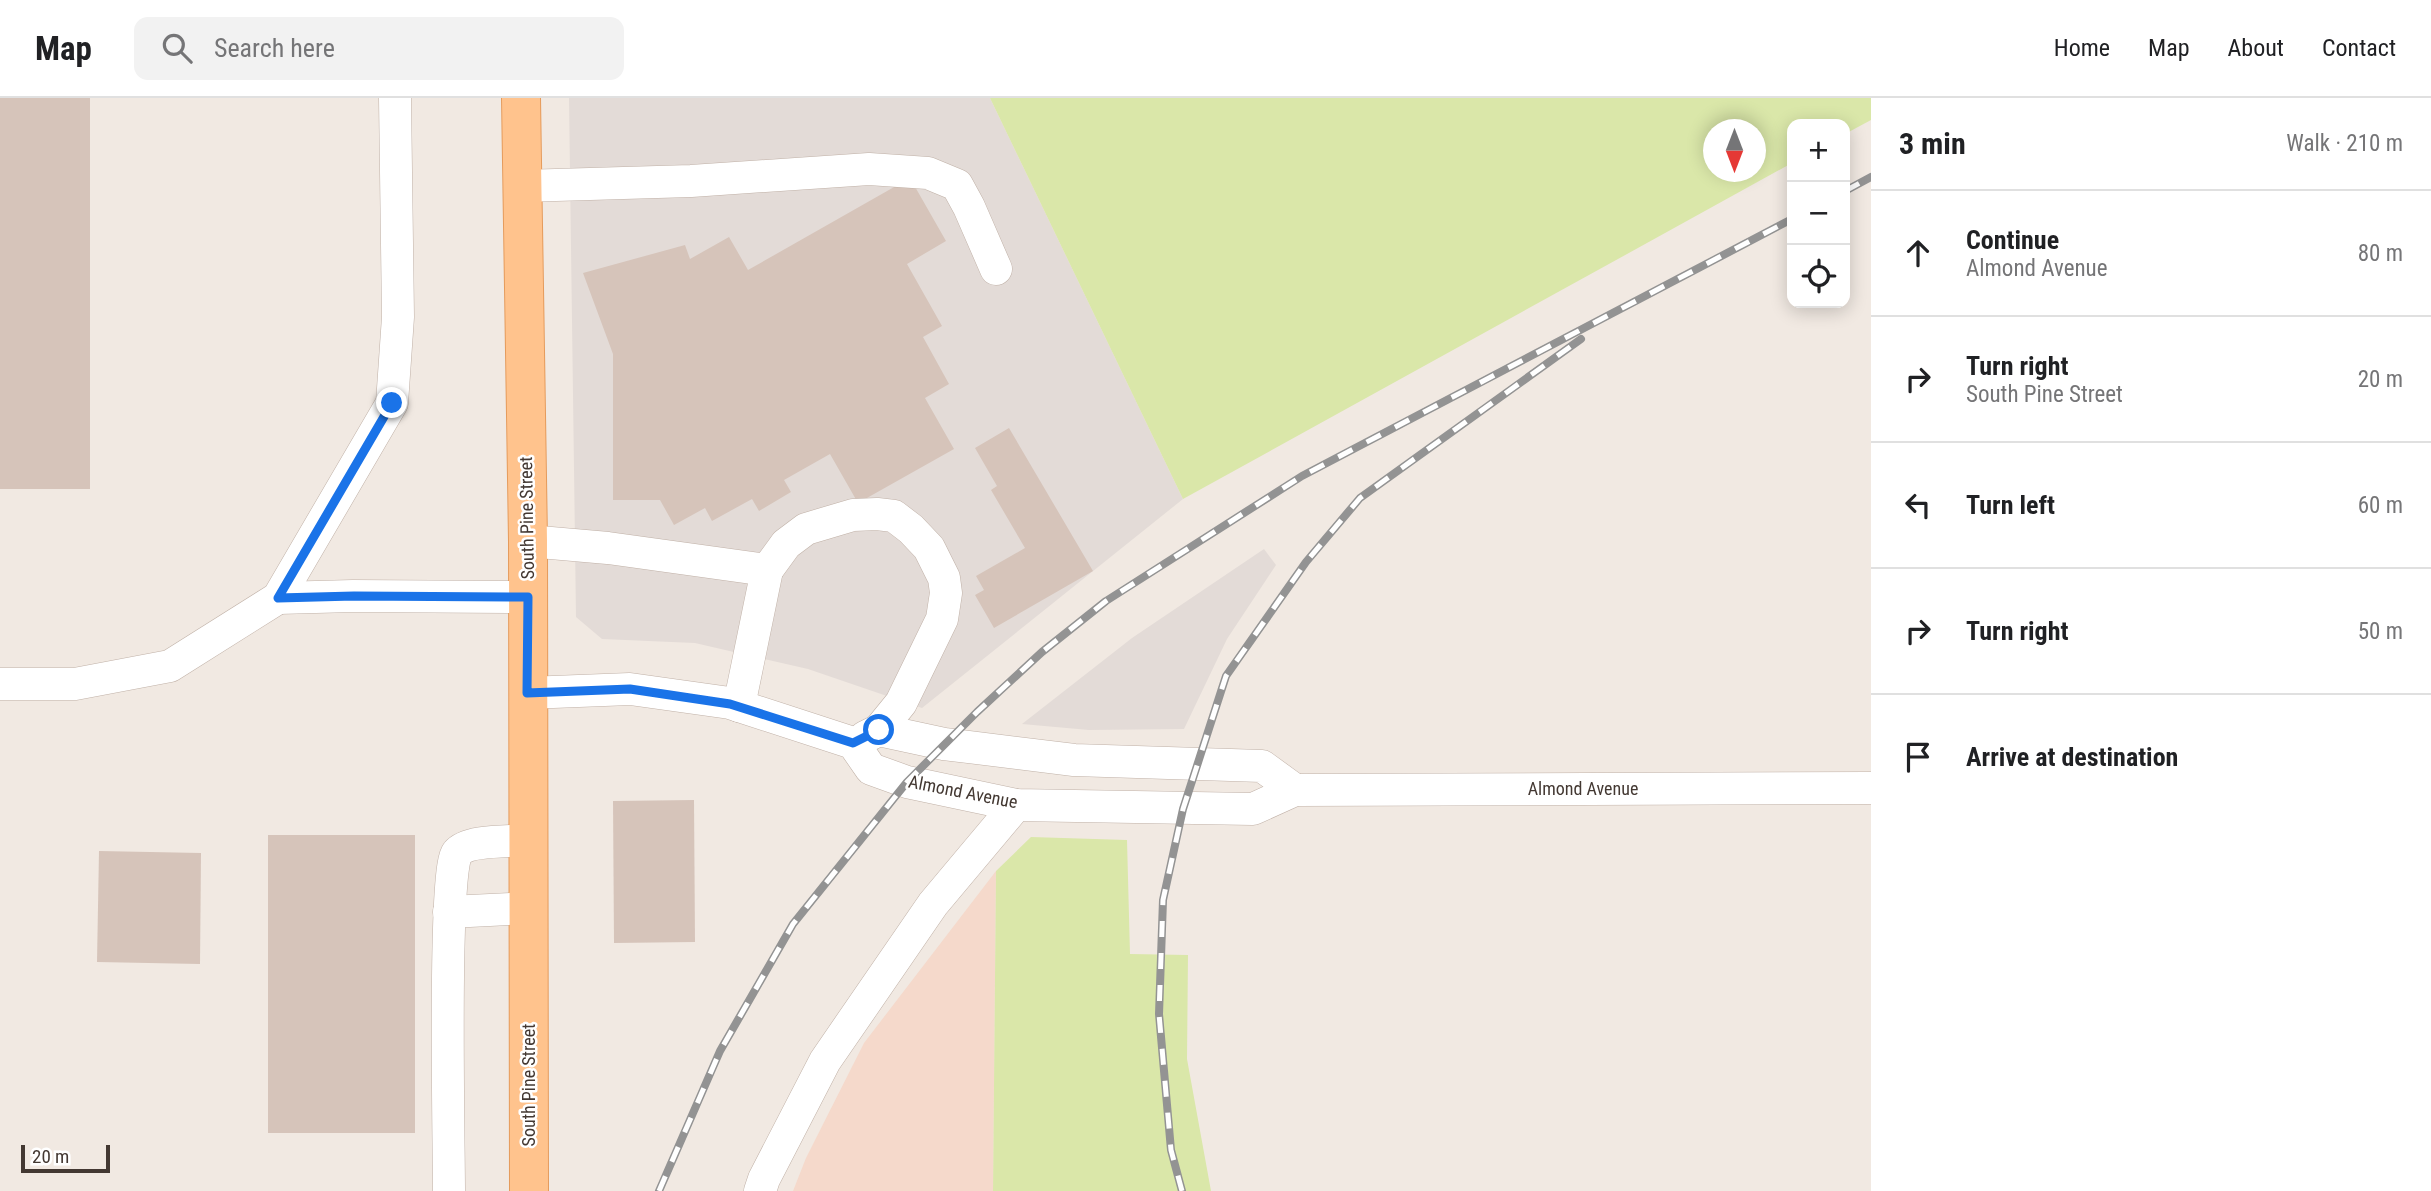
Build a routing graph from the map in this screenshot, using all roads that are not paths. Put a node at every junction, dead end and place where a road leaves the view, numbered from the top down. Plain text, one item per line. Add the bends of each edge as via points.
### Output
1 (395, 98) edge
2 (521, 98) edge
3 (522, 186) junction
4 (996, 269) dead end
5 (528, 541) junction
6 (767, 570) junction
7 (528, 597) junction
8 (278, 598) junction
9 (0, 684) edge
10 (527, 693) junction
11 (739, 706) junction
12 (866, 736) junction
13 (1871, 788) edge
14 (1295, 790) junction
15 (1016, 804) junction
16 (529, 840) junction
17 (529, 908) junction
18 (449, 912) junction
19 (449, 1191) edge
20 (529, 1191) edge
21 (760, 1191) edge

1 - 8 street via 398,317 392,403
2 - 3 main road, South Pine Street
3 - 4 street via 869,169 928,173 957,185
3 - 5 main road, South Pine Street
5 - 6 street
5 - 7 main road, South Pine Street
6 - 11 street
6 - 12 street via 786,544 806,529 853,515 894,516 929,548 944,578 942,619 901,703
7 - 8 street
7 - 10 main road, South Pine Street
8 - 9 street via 170,666 75,684
10 - 11 street via 630,689
10 - 16 main road, South Pine Street
11 - 12 street
12 - 14 street via 1073,760 1262,766
12 - 15 street, Almond Avenue via 872,769 906,782
13 - 14 street, Almond Avenue
14 - 15 street, Almond Avenue via 1253,809
15 - 21 street via 933,904 825,1061
16 - 17 main road, South Pine Street
16 - 18 street via 470,844 457,853
17 - 18 street
17 - 20 main road, South Pine Street
18 - 19 street

